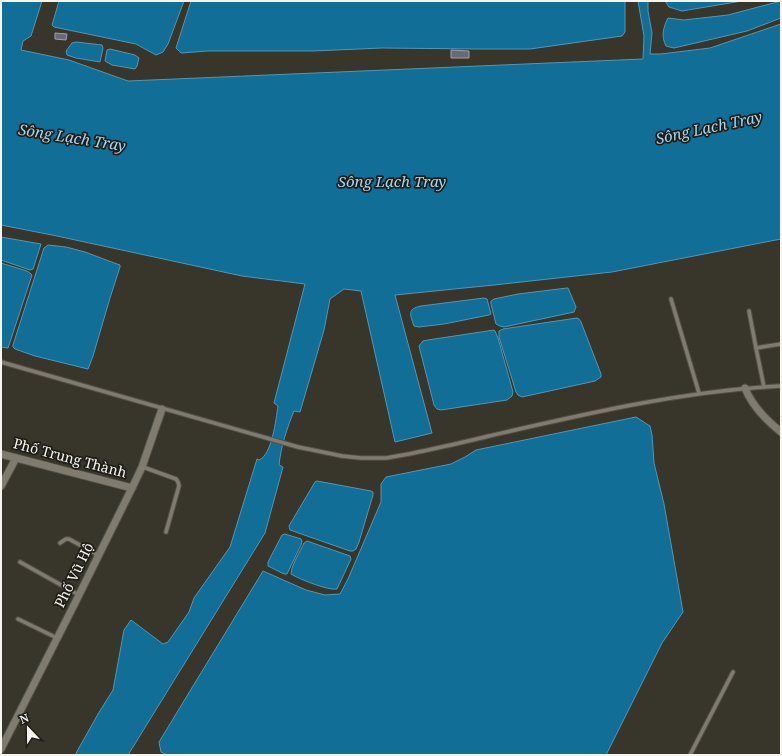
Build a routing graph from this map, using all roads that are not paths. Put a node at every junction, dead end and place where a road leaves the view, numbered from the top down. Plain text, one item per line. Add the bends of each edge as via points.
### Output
1 (671, 300) dead end
2 (749, 312) dead end
3 (781, 344) edge
4 (756, 348) junction
5 (1, 362) edge
6 (781, 386) edge
7 (764, 387) junction
8 (745, 388) junction
9 (699, 394) junction
10 (162, 409) junction
11 (781, 432) edge
12 (1, 454) edge
13 (16, 458) junction
14 (141, 468) junction
15 (133, 485) junction
16 (1, 486) edge
17 (166, 532) dead end
18 (60, 543) dead end
19 (98, 556) junction
20 (20, 562) dead end
21 (79, 595) junction
22 (18, 619) dead end
23 (57, 638) junction
24 (733, 672) dead end
25 (1, 749) edge
26 (690, 755) edge

1 - 9 lane
2 - 4 lane
3 - 4 lane
4 - 7 lane
5 - 10 lane
6 - 7 lane
7 - 8 lane
8 - 9 lane
8 - 11 street via 756,408
9 - 10 lane via 614,408 386,458 342,456 298,447
10 - 14 street, Phố Vũ Hộ
12 - 13 street, Phố Trung Thành
13 - 15 street, Phố Trung Thành
13 - 16 street
14 - 15 street, Phố Vũ Hộ
14 - 17 lane via 176,479 178,482
15 - 19 street, Phố Vũ Hộ
18 - 19 lane via 69,539
19 - 21 street, Phố Vũ Hộ
20 - 21 lane
21 - 23 street, Phố Vũ Hộ
22 - 23 lane
23 - 25 street, Phố Vũ Hộ
24 - 26 lane

